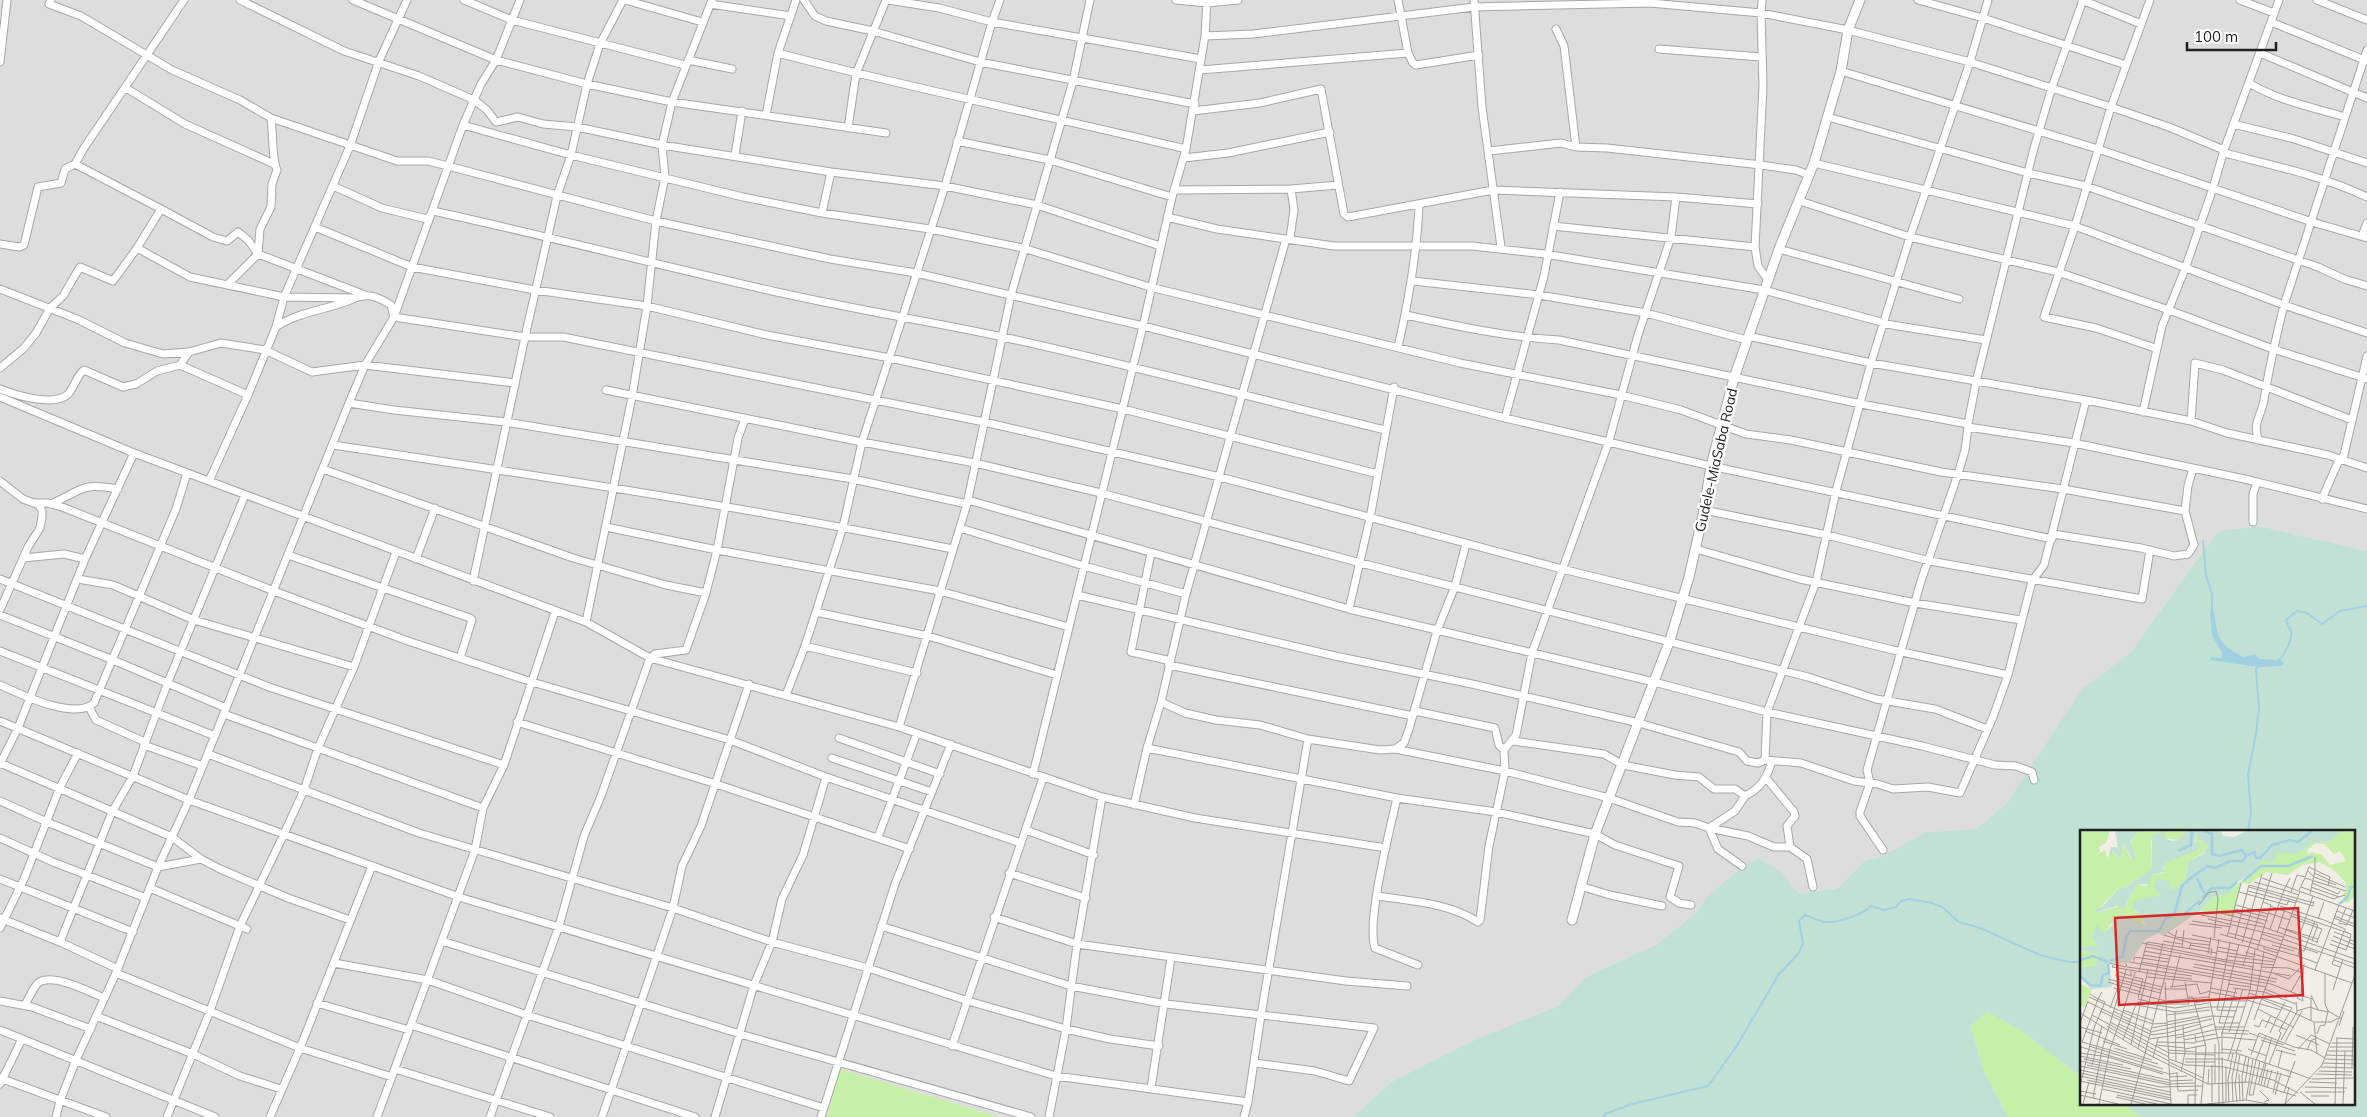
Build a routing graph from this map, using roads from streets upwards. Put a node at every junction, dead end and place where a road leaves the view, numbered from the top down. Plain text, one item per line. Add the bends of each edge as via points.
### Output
1 (7, 0) edge
2 (40, 0) edge
3 (184, 0) edge
4 (240, 0) edge
5 (353, 0) edge
6 (407, 0) edge
7 (464, 0) edge
8 (520, 0) edge
9 (624, 0) edge
10 (796, 0) edge
11 (804, 0) edge
12 (887, 0) edge
13 (1000, 0) edge
14 (1090, 0) edge
15 (1176, 0) edge
16 (1238, 0) edge
17 (1398, 0) edge
18 (1762, 0) edge
19 (1860, 0) edge
20 (1918, 0) edge
21 (1988, 0) edge
22 (2083, 0) edge
23 (2150, 0) edge
24 (2240, 0) edge
25 (2279, 0) edge
26 (2317, 0) edge
27 (1207, 1) edge
28 (1650, 1) edge
29 (50, 2) edge
30 (711, 2) edge
31 (1474, 4) edge
32 (1760, 13) junction
33 (2274, 13) junction
34 (791, 16) junction
35 (1402, 17) junction
36 (1983, 18) junction
37 (399, 20) junction
38 (512, 20) junction
39 (2367, 20) edge
40 (702, 22) junction
41 (992, 22) junction
42 (2271, 22) junction
43 (2141, 24) junction
44 (1556, 29) dead end
45 (1848, 30) junction
46 (872, 31) junction
47 (1082, 36) junction
48 (1205, 36) junction
49 (600, 44) junction
50 (2066, 47) junction
51 (1659, 49) dead end
52 (2367, 50) edge
53 (778, 53) junction
54 (1408, 53) junction
55 (2260, 53) junction
56 (148, 54) junction
57 (1479, 55) junction
58 (1761, 57) junction
59 (1200, 59) junction
60 (496, 60) junction
61 (2365, 60) edge
62 (378, 61) junction
63 (0, 62) edge
64 (980, 62) junction
65 (1970, 62) junction
66 (687, 63) junction
67 (2126, 65) junction
68 (732, 69) dead end
69 (1200, 70) junction
70 (1841, 71) junction
71 (856, 74) junction
72 (1073, 81) junction
73 (2249, 83) junction
74 (587, 84) junction
75 (2052, 87) junction
76 (126, 88) junction
77 (2354, 91) junction
78 (2367, 98) edge
79 (970, 99) junction
80 (474, 100) junction
81 (672, 102) junction
82 (1955, 106) junction
83 (2111, 107) junction
84 (1194, 108) junction
85 (742, 111) junction
86 (766, 115) junction
87 (1828, 117) junction
88 (2345, 117) junction
89 (271, 118) junction
90 (1061, 118) junction
91 (2233, 124) junction
92 (463, 125) junction
93 (576, 126) junction
94 (848, 128) junction
95 (1330, 132) junction
96 (2039, 132) junction
97 (886, 133) dead end
98 (957, 141) junction
99 (350, 146) junction
100 (662, 146) junction
101 (1576, 147) junction
102 (1940, 148) junction
103 (1186, 149) junction
104 (2098, 149) junction
105 (2224, 150) junction
106 (1488, 151) junction
107 (2334, 152) junction
108 (571, 155) junction
109 (735, 156) junction
110 (1184, 158) junction
111 (1050, 160) junction
112 (1814, 163) junction
113 (2367, 163) edge
114 (76, 164) junction
115 (274, 164) junction
116 (1761, 164) junction
117 (448, 166) junction
118 (831, 172) junction
119 (2028, 174) junction
120 (1809, 175) junction
121 (665, 178) junction
122 (2325, 181) junction
123 (1338, 185) junction
124 (333, 186) junction
125 (944, 186) junction
126 (2086, 186) junction
127 (2213, 188) junction
128 (1291, 189) junction
129 (1493, 190) junction
130 (1926, 191) junction
131 (1560, 192) junction
132 (1173, 193) junction
133 (557, 196) junction
134 (1676, 197) junction
135 (2367, 197) edge
136 (1800, 201) junction
137 (1758, 204) junction
138 (1037, 205) junction
139 (1419, 205) junction
140 (161, 209) junction
141 (433, 211) junction
142 (2018, 212) junction
143 (822, 213) junction
144 (1167, 217) junction
145 (656, 221) junction
146 (2312, 222) junction
147 (2367, 224) edge
148 (1553, 226) junction
149 (2075, 226) junction
150 (2200, 226) junction
151 (314, 227) junction
152 (930, 228) junction
153 (548, 236) junction
154 (1671, 237) junction
155 (1910, 237) junction
156 (2365, 237) edge
157 (1286, 239) junction
158 (0, 244) edge
159 (1418, 244) junction
160 (1160, 246) junction
161 (1501, 247) junction
162 (1755, 247) junction
163 (137, 248) junction
164 (1023, 248) junction
165 (1779, 249) junction
166 (258, 254) junction
167 (1548, 255) junction
168 (651, 260) junction
169 (2006, 260) junction
170 (2299, 261) junction
171 (297, 267) junction
172 (412, 267) junction
173 (2185, 269) junction
174 (2058, 272) junction
175 (916, 273) junction
176 (1659, 273) junction
177 (1768, 280) junction
178 (1413, 281) junction
179 (1896, 282) junction
180 (227, 285) junction
181 (2367, 286) edge
182 (1150, 287) junction
183 (0, 289) edge
184 (535, 290) junction
185 (1764, 290) junction
186 (1539, 294) junction
187 (365, 295) junction
188 (1011, 295) junction
189 (284, 297) junction
190 (355, 298) junction
191 (1959, 299) dead end
192 (2284, 305) junction
193 (647, 306) junction
194 (50, 308) junction
195 (2169, 310) junction
196 (1646, 313) junction
197 (1266, 314) junction
198 (1406, 315) junction
199 (394, 317) junction
200 (904, 317) junction
201 (1884, 323) junction
202 (1143, 326) junction
203 (276, 327) junction
204 (2367, 333) edge
205 (525, 336) junction
206 (1003, 337) junction
207 (1528, 338) junction
208 (1748, 338) junction
209 (1986, 340) junction
210 (1398, 347) junction
211 (2155, 348) junction
212 (2273, 349) junction
213 (265, 350) junction
214 (189, 352) junction
215 (638, 352) junction
216 (1254, 355) junction
217 (1632, 356) junction
218 (2367, 356) edge
219 (890, 358) junction
220 (1872, 363) junction
221 (180, 365) junction
222 (365, 365) junction
223 (1133, 367) junction
224 (0, 368) edge
225 (1518, 375) junction
226 (1734, 378) junction
227 (2364, 378) edge
228 (993, 382) junction
229 (1976, 382) junction
230 (515, 383) junction
231 (2266, 386) junction
232 (1394, 387) dead end
233 (0, 389) edge
234 (606, 390) dead end
235 (248, 395) junction
236 (1621, 395) junction
237 (1242, 396) junction
238 (632, 397) junction
239 (0, 398) edge
240 (876, 400) junction
241 (2086, 400) junction
242 (349, 403) junction
243 (1861, 404) junction
244 (1122, 409) junction
245 (2143, 412) junction
246 (1505, 418) junction
247 (745, 419) junction
248 (2352, 420) junction
249 (506, 422) junction
250 (984, 422) junction
251 (2191, 422) junction
252 (1968, 425) junction
253 (1721, 426) junction
254 (1385, 430) junction
255 (1231, 437) junction
256 (1609, 440) junction
257 (2258, 440) junction
258 (623, 441) junction
259 (862, 442) junction
260 (2074, 443) junction
261 (333, 445) junction
262 (1848, 451) junction
263 (1112, 452) junction
264 (134, 453) junction
265 (735, 460) junction
266 (2339, 460) junction
267 (976, 463) junction
268 (1712, 466) junction
269 (2193, 468) junction
270 (2367, 468) edge
271 (323, 469) junction
272 (498, 469) junction
273 (187, 473) junction
274 (1378, 474) junction
275 (1958, 474) junction
276 (1220, 477) junction
277 (853, 479) junction
278 (0, 481) edge
279 (208, 481) junction
280 (2257, 482) junction
281 (614, 488) junction
282 (118, 489) junction
283 (2063, 489) junction
284 (1836, 491) junction
285 (1101, 493) junction
286 (245, 494) junction
287 (2322, 499) junction
288 (968, 502) junction
289 (34, 503) junction
290 (51, 504) junction
291 (726, 507) junction
292 (435, 508) junction
293 (2367, 509) edge
294 (1704, 510) junction
295 (2185, 510) junction
296 (302, 516) junction
297 (1943, 516) junction
298 (1370, 518) junction
299 (1208, 520) junction
300 (2253, 522) dead end
301 (102, 525) junction
302 (484, 525) junction
303 (606, 527) junction
304 (843, 527) junction
305 (960, 528) junction
306 (1092, 534) junction
307 (1827, 535) junction
308 (2052, 537) junction
309 (1466, 544) junction
310 (159, 546) junction
311 (952, 549) junction
312 (1696, 549) junction
313 (717, 550) junction
314 (2150, 550) junction
315 (396, 552) junction
316 (1151, 553) junction
317 (288, 555) junction
318 (23, 558) junction
319 (85, 559) junction
320 (416, 559) junction
321 (1930, 561) junction
322 (1361, 563) junction
323 (599, 564) junction
324 (1194, 565) junction
325 (1084, 566) junction
326 (216, 568) junction
327 (1562, 569) junction
328 (829, 570) junction
329 (0, 579) edge
330 (78, 579) junction
331 (473, 581) junction
332 (2032, 581) junction
333 (1816, 582) junction
334 (11, 583) junction
335 (1145, 583) junction
336 (1455, 586) junction
337 (383, 588) junction
338 (274, 591) junction
339 (940, 591) junction
340 (706, 593) junction
341 (1186, 594) junction
342 (1077, 595) junction
343 (139, 596) junction
344 (1682, 598) junction
345 (1915, 603) junction
346 (68, 606) junction
347 (1349, 609) junction
348 (1546, 609) junction
349 (0, 610) edge
350 (1140, 610) junction
351 (555, 612) junction
352 (816, 612) junction
353 (0, 615) edge
354 (1180, 619) junction
355 (194, 620) junction
356 (2021, 620) junction
357 (586, 622) junction
358 (369, 626) junction
359 (1800, 626) junction
360 (1069, 627) junction
361 (126, 630) junction
362 (1437, 631) junction
363 (54, 636) junction
364 (928, 636) junction
365 (254, 640) junction
366 (1670, 640) junction
367 (805, 646) junction
368 (0, 651) edge
369 (181, 651) junction
370 (1532, 652) junction
371 (1902, 652) junction
372 (460, 658) junction
373 (650, 658) junction
374 (113, 660) junction
375 (1169, 665) junction
376 (41, 667) junction
377 (354, 667) junction
378 (1783, 671) junction
379 (916, 673) junction
380 (1424, 674) junction
381 (1057, 675) junction
382 (2008, 675) junction
383 (240, 676) junction
384 (168, 682) junction
385 (532, 682) junction
386 (1654, 682) junction
387 (750, 684) junction
388 (0, 685) edge
389 (100, 690) junction
390 (786, 695) junction
391 (1522, 696) junction
392 (29, 698) junction
393 (1889, 700) junction
394 (1161, 702) junction
395 (89, 707) junction
396 (336, 708) junction
397 (225, 711) junction
398 (158, 712) junction
399 (1767, 712) junction
400 (632, 713) junction
401 (1414, 714) junction
402 (0, 721) edge
403 (517, 722) junction
404 (1639, 723) junction
405 (899, 727) junction
406 (18, 728) junction
407 (1987, 730) junction
408 (917, 733) junction
409 (215, 736) junction
410 (1877, 736) junction
411 (839, 738) dead end
412 (1308, 739) junction
413 (730, 740) junction
414 (1513, 741) junction
415 (144, 743) junction
416 (951, 744) junction
417 (318, 748) junction
418 (1147, 748) junction
419 (1395, 749) junction
420 (1504, 750) junction
421 (78, 752) junction
422 (208, 754) junction
423 (615, 754) junction
424 (832, 758) dead end
425 (1973, 759) junction
426 (1769, 761) junction
427 (906, 762) junction
428 (0, 764) edge
429 (1624, 764) junction
430 (504, 765) junction
431 (203, 766) junction
432 (1505, 772) junction
433 (940, 774) junction
434 (1033, 774) junction
435 (133, 776) junction
436 (826, 777) junction
437 (1043, 778) junction
438 (1302, 779) junction
439 (1767, 779) junction
440 (2034, 780) dead end
441 (900, 781) junction
442 (1870, 783) junction
443 (716, 784) junction
444 (60, 787) junction
445 (304, 790) junction
446 (932, 792) junction
447 (1744, 796) junction
448 (1102, 797) junction
449 (1397, 798) junction
450 (1609, 798) junction
451 (892, 799) junction
452 (189, 800) junction
453 (0, 801) edge
454 (1134, 805) junction
455 (483, 808) junction
456 (925, 811) junction
457 (112, 812) junction
458 (1496, 812) junction
459 (814, 816) junction
460 (47, 822) junction
461 (1709, 828) junction
462 (1026, 830) junction
463 (1291, 833) junction
464 (1595, 834) junction
465 (172, 836) junction
466 (878, 837) junction
467 (0, 838) edge
468 (1021, 843) junction
469 (98, 844) junction
470 (1790, 847) junction
471 (1386, 848) junction
472 (910, 849) junction
473 (476, 850) junction
474 (1882, 850) dead end
475 (34, 854) junction
476 (1094, 855) junction
477 (201, 859) junction
478 (372, 866) junction
479 (1742, 866) dead end
480 (158, 867) junction
481 (1009, 873) junction
482 (86, 875) junction
483 (0, 878) edge
484 (573, 879) junction
485 (20, 886) junction
486 (260, 886) junction
487 (1580, 886) junction
488 (1814, 887) dead end
489 (150, 888) junction
490 (1378, 896) junction
491 (459, 897) junction
492 (146, 898) junction
493 (1086, 898) junction
494 (1691, 905) dead end
495 (1662, 906) dead end
496 (73, 908) junction
497 (673, 908) junction
498 (994, 917) junction
499 (2, 919) edge
500 (350, 920) junction
501 (1572, 920) dead end
502 (558, 926) junction
503 (881, 926) junction
504 (243, 927) junction
505 (0, 928) edge
506 (133, 932) junction
507 (442, 941) junction
508 (60, 942) junction
509 (772, 942) junction
510 (1077, 944) junction
511 (657, 956) junction
512 (982, 957) junction
513 (1171, 958) junction
514 (334, 963) junction
515 (1418, 965) dead end
516 (868, 968) junction
517 (1270, 970) junction
518 (117, 971) junction
519 (543, 972) junction
520 (428, 980) junction
521 (754, 985) junction
522 (1071, 986) junction
523 (1408, 986) dead end
524 (104, 998) junction
525 (0, 1001) edge
526 (968, 1001) junction
527 (641, 1002) junction
528 (317, 1003) junction
529 (1166, 1004) junction
530 (25, 1005) junction
531 (210, 1011) junction
532 (527, 1015) junction
533 (855, 1015) junction
534 (1261, 1015) junction
535 (96, 1016) junction
536 (410, 1028) junction
537 (91, 1029) junction
538 (0, 1030) edge
539 (1066, 1030) junction
540 (740, 1034) junction
541 (22, 1039) junction
542 (627, 1045) junction
543 (952, 1046) junction
544 (1159, 1046) junction
545 (300, 1048) junction
546 (193, 1054) junction
547 (511, 1058) junction
548 (76, 1060) junction
549 (839, 1061) junction
550 (1255, 1063) junction
551 (395, 1069) junction
552 (1056, 1076) junction
553 (392, 1077) junction
554 (727, 1079) junction
555 (1, 1080) edge
556 (1151, 1088) junction
557 (282, 1089) junction
558 (612, 1090) junction
559 (172, 1100) junction
560 (497, 1100) junction
561 (60, 1101) junction
562 (1248, 1102) junction
563 (824, 1108) junction
564 (102, 1116) edge
565 (56, 1117) edge
566 (167, 1117) edge
567 (215, 1117) edge
568 (270, 1117) edge
569 (378, 1117) edge
570 (490, 1117) edge
571 (550, 1117) edge
572 (602, 1117) edge
573 (695, 1117) edge
574 (716, 1117) edge
575 (821, 1117) edge
576 (1031, 1117) edge
577 (1049, 1117) edge
578 (1244, 1117) edge

1 - 63 street
2 - 29 street
3 - 56 street
4 - 62 street via 344,50
5 - 37 street
6 - 37 street
7 - 38 street
8 - 38 street
9 - 40 street
9 - 49 street
10 - 34 street
11 - 46 street via 815,16
12 - 41 street via 940,8
12 - 46 street
13 - 41 street
14 - 47 street
15 - 27 street
16 - 27 street
17 - 35 street
18 - 32 street
19 - 45 street, Gudele-MiaSaba Road
20 - 36 street
21 - 36 street
22 - 43 street
22 - 50 street
23 - 43 street
24 - 33 street
25 - 33 street
26 - 39 street
27 - 48 street
28 - 31 street
28 - 32 street
29 - 56 street
30 - 34 street
30 - 40 street
31 - 35 street
31 - 57 street
32 - 45 street
32 - 58 street
33 - 42 street
34 - 53 street
35 - 48 street via 1252,34
35 - 54 street
36 - 50 street
36 - 65 street
37 - 60 street
37 - 62 street
38 - 49 street
38 - 60 street
40 - 66 street
41 - 47 street
41 - 64 street
42 - 55 street
42 - 61 street
43 - 67 street
44 - 101 street via 1564,46
45 - 65 street
45 - 70 street, Gudele-MiaSaba Road
46 - 64 street
46 - 71 street
47 - 59 street
47 - 72 street
48 - 59 street
49 - 66 street
49 - 74 street
50 - 67 street
50 - 75 street
51 - 58 street
52 - 61 street
53 - 71 street
53 - 86 street
54 - 57 street via 1416,65
54 - 69 street
55 - 73 street
55 - 77 street
56 - 76 street
56 - 89 street via 172,70 240,100
57 - 106 street
58 - 116 street
59 - 69 street
60 - 74 street
60 - 80 street
61 - 77 street
62 - 80 street
62 - 99 street
64 - 72 street
64 - 79 street
65 - 75 street
65 - 82 street
66 - 68 street
66 - 81 street
67 - 83 street
69 - 84 street
70 - 82 street
70 - 87 street, Gudele-MiaSaba Road
71 - 79 street
71 - 94 street
72 - 84 street
72 - 90 street
73 - 88 street via 2291,103
73 - 91 street
74 - 81 street
74 - 93 street
75 - 83 street
75 - 96 street
76 - 114 street
76 - 115 street via 185,124
77 - 78 street
77 - 88 street
79 - 90 street
79 - 98 street
80 - 92 street
80 - 93 street via 496,122 518,117 543,124
81 - 85 street
81 - 100 street
82 - 96 street
82 - 102 street
83 - 104 street
83 - 105 street
84 - 95 street via 1260,103 1321,89
84 - 103 street
85 - 86 street
85 - 109 street
86 - 94 street
87 - 102 street
87 - 112 street, Gudele-MiaSaba Road
88 - 107 street
89 - 99 street
89 - 115 street
90 - 103 street
90 - 111 street
91 - 105 street
91 - 107 street
92 - 108 street
92 - 117 street
93 - 100 street
93 - 108 street
94 - 97 street
95 - 110 street via 1228,153
95 - 123 street
96 - 104 street
96 - 119 street
98 - 111 street
98 - 125 street
99 - 117 street via 398,160 428,161
99 - 124 street
100 - 109 street
100 - 121 street
101 - 106 street via 1561,143
101 - 116 street
102 - 119 street
102 - 130 street
103 - 110 street
104 - 126 street
104 - 127 street
105 - 122 street via 2228,154
105 - 127 street
106 - 129 street
107 - 113 street
107 - 122 street
108 - 121 street
108 - 133 street
109 - 118 street
110 - 132 street
111 - 132 street
111 - 138 street
112 - 120 street, Gudele-MiaSaba Road
112 - 130 street
114 - 140 street
114 - 158 street via 65,170 61,184 38,186 24,245
115 - 166 street via 277,170 272,184 271,207 260,229
116 - 120 street
116 - 137 street
117 - 133 street
117 - 141 street
118 - 125 street
118 - 143 street
119 - 126 street
119 - 142 street
120 - 136 street, Gudele-MiaSaba Road
121 - 143 street
121 - 145 street
122 - 135 street
122 - 146 street
123 - 128 street
123 - 139 street via 1344,214 1348,218
124 - 141 street via 382,208 427,220
124 - 151 street
125 - 138 street
125 - 152 street
126 - 149 street
126 - 150 street
127 - 146 street
127 - 150 street
128 - 132 street
128 - 157 street via 1294,210 1290,238
129 - 131 street
129 - 139 street
129 - 161 street
130 - 142 street
130 - 155 street
131 - 134 street
131 - 148 street
132 - 144 street
133 - 145 street
133 - 153 street
134 - 137 street
134 - 154 street
136 - 155 street
136 - 165 street, Gudele-MiaSaba Road
137 - 162 street
138 - 160 street
138 - 164 street
139 - 159 street
140 - 163 street
140 - 166 street via 213,237 227,241 238,232
141 - 153 street
141 - 172 street
142 - 149 street
142 - 169 street
143 - 152 street
144 - 157 street via 1217,229
144 - 160 street
145 - 168 street
145 - 175 street via 830,259
146 - 156 street
146 - 170 street
147 - 156 street
148 - 154 street
148 - 167 street
149 - 173 street
149 - 174 street
150 - 170 street
150 - 173 street
151 - 171 street
151 - 172 street
152 - 164 street
152 - 175 street
153 - 168 street
153 - 184 street
154 - 162 street
154 - 176 street
155 - 169 street
155 - 179 street
157 - 159 street via 1334,246
157 - 197 street
159 - 161 street
159 - 178 street
160 - 182 street
161 - 167 street
162 - 177 street via 1758,266
163 - 180 street via 190,277
163 - 194 street via 113,281 80,267 64,296
164 - 182 street
164 - 188 street
165 - 177 street, Gudele-MiaSaba Road
165 - 179 street
166 - 171 street
166 - 180 street
167 - 176 street
167 - 186 street
168 - 193 street
168 - 200 street via 778,292
169 - 174 street
169 - 209 street
170 - 181 street
170 - 192 street
171 - 187 street
171 - 189 street
172 - 184 street
172 - 199 street
173 - 192 street
173 - 195 street
174 - 195 street
174 - 211 street via 2044,317 2096,328
175 - 188 street
175 - 200 street
176 - 185 street
176 - 196 street
177 - 185 street, Gudele-MiaSaba Road
178 - 186 street
178 - 198 street
179 - 191 street
179 - 201 street
180 - 189 street
182 - 197 street
182 - 202 street
183 - 194 street
184 - 193 street
184 - 205 street
185 - 201 street
185 - 208 street, Gudele-MiaSaba Road
186 - 196 street
186 - 207 street
187 - 190 street
187 - 199 street via 374,295 391,306
188 - 202 street
188 - 206 street
189 - 190 street
189 - 203 street
190 - 203 street via 285,321
192 - 204 street
192 - 212 street
193 - 215 street
193 - 219 street via 768,335
194 - 214 street via 125,343 164,354
194 - 224 street via 24,348
195 - 211 street
195 - 212 street
196 - 208 street
196 - 217 street
197 - 210 street
197 - 216 street
198 - 207 street
198 - 210 street
199 - 205 street
199 - 222 street
200 - 206 street
200 - 219 street
201 - 209 street
201 - 220 street
202 - 216 street
202 - 223 street
203 - 213 street
205 - 215 street via 563,337
205 - 230 street
206 - 223 street
206 - 228 street
207 - 217 street via 1559,340
207 - 225 street
208 - 220 street
208 - 226 street, Gudele-MiaSaba Road
209 - 229 street
210 - 225 street
211 - 245 street
212 - 227 street
212 - 231 street
213 - 214 street via 221,343
213 - 222 street via 312,372
213 - 235 street
214 - 221 street
215 - 238 street
215 - 240 street
216 - 237 street
216 - 246 street
217 - 226 street
217 - 236 street
218 - 227 street
219 - 228 street
219 - 240 street
220 - 229 street
220 - 243 street
221 - 233 street via 157,371 136,384 123,387 84,370 68,395 53,401
221 - 235 street
222 - 230 street
222 - 242 street
223 - 237 street
223 - 244 street
225 - 236 street
225 - 246 street
226 - 243 street
226 - 253 street, Gudele-MiaSaba Road
227 - 248 street
228 - 244 street
228 - 250 street
229 - 241 street
229 - 252 street
230 - 249 street
231 - 248 street
231 - 251 street via 2195,363
231 - 257 street via 2264,402 2256,418
232 - 254 street
234 - 238 street
235 - 279 street
236 - 253 street via 1681,410
236 - 256 street
237 - 254 street
237 - 255 street
238 - 247 street
238 - 258 street
239 - 264 street
240 - 250 street
240 - 259 street
241 - 245 street
241 - 260 street
242 - 249 street
242 - 261 street
243 - 252 street
243 - 262 street
244 - 255 street
244 - 263 street
245 - 251 street
246 - 256 street
247 - 259 street
247 - 265 street
248 - 266 street via 2344,455
249 - 258 street
249 - 272 street
250 - 263 street
250 - 267 street
251 - 257 street
252 - 260 street
252 - 275 street
253 - 262 street via 1756,436
253 - 268 street, Gudele-MiaSaba Road
254 - 274 street
255 - 274 street
255 - 276 street
256 - 268 street
256 - 327 street
257 - 266 street
258 - 265 street
258 - 281 street
259 - 267 street
259 - 277 street
260 - 269 street
260 - 283 street
261 - 271 street
261 - 272 street
262 - 275 street
262 - 284 street
263 - 276 street
263 - 285 street
264 - 273 street
264 - 282 street
265 - 277 street
265 - 291 street
266 - 270 street
266 - 287 street
267 - 285 street
267 - 288 street
268 - 284 street
268 - 294 street, Gudele-MiaSaba Road
269 - 280 street
269 - 295 street
271 - 292 street
271 - 296 street
272 - 281 street
272 - 302 street
273 - 279 street
273 - 310 street via 176,510
274 - 298 street
275 - 283 street
275 - 297 street
276 - 298 street
276 - 299 street
277 - 288 street
277 - 304 street
278 - 289 street via 23,499
279 - 286 street
280 - 287 street
280 - 300 street via 2253,494
281 - 291 street
281 - 303 street
282 - 290 street via 97,485 83,487
282 - 301 street
283 - 295 street
283 - 308 street
284 - 297 street
284 - 307 street
285 - 299 street
285 - 306 street
286 - 296 street
286 - 326 street
287 - 293 street
288 - 305 street
288 - 306 street
289 - 290 street
289 - 318 street via 42,511 40,528
290 - 301 street
291 - 304 street
291 - 313 street
292 - 302 street
292 - 320 street
294 - 307 street
294 - 312 street, Gudele-MiaSaba Road
295 - 314 street via 2194,544 2191,551 2174,556
296 - 315 street
296 - 317 street
297 - 308 street
297 - 321 street
298 - 309 street
298 - 322 street
299 - 322 street
299 - 324 street
301 - 310 street
301 - 319 street
302 - 323 street via 573,558
302 - 331 street
303 - 313 street
303 - 323 street
304 - 311 street
304 - 328 street
305 - 311 street
305 - 325 street
306 - 316 street
306 - 325 street
307 - 321 street
307 - 333 street
308 - 314 street
308 - 332 street via 2044,565
309 - 327 street
309 - 336 street
310 - 326 street
310 - 343 street
311 - 339 street
312 - 333 street
312 - 344 street, Gudele-MiaSaba Road
313 - 328 street
313 - 340 street
314 - 332 street via 2142,599
315 - 320 street
315 - 337 street
316 - 324 street
316 - 335 street
317 - 337 street
317 - 338 street
318 - 319 street via 64,554
318 - 334 street
319 - 330 street
320 - 331 street
321 - 332 street
321 - 345 street
322 - 336 street
322 - 347 street
323 - 340 street via 666,585
323 - 357 street
324 - 341 street
324 - 347 street
325 - 335 street
325 - 342 street
326 - 338 street
326 - 355 street
327 - 344 street
327 - 348 street
328 - 339 street
328 - 352 street
329 - 334 street
330 - 343 street via 102,582
330 - 346 street
331 - 351 street
332 - 356 street
333 - 345 street
333 - 359 street
334 - 346 street
334 - 349 street
335 - 341 street
335 - 350 street
336 - 348 street
336 - 362 street
337 - 358 street
337 - 372 street via 470,618 471,626
338 - 358 street
338 - 365 street
339 - 360 street
339 - 364 street
340 - 373 street via 686,650 655,654
341 - 354 street
342 - 350 street
342 - 360 street
343 - 355 street
343 - 361 street
344 - 359 street
344 - 366 street, Gudele-MiaSaba Road
345 - 356 street
345 - 371 street
346 - 361 street
346 - 363 street
347 - 362 street
348 - 366 street
348 - 370 street
350 - 354 street
350 - 375 street via 1131,652 1167,660
351 - 357 street
351 - 385 street
352 - 364 street
352 - 367 street
353 - 363 street
354 - 375 street
354 - 380 street
355 - 365 street
355 - 369 street
356 - 382 street
357 - 373 street
358 - 372 street
358 - 377 street
359 - 371 street
359 - 378 street
360 - 381 street
361 - 369 street
361 - 374 street
362 - 370 street
362 - 380 street
363 - 374 street
363 - 376 street
364 - 379 street
364 - 381 street
365 - 377 street
365 - 383 street
366 - 378 street
366 - 386 street, Gudele-MiaSaba Road
367 - 379 street
367 - 390 street
368 - 376 street
369 - 383 street
369 - 384 street
370 - 386 street
370 - 391 street
371 - 382 street
371 - 393 street
372 - 385 street
373 - 387 street
373 - 400 street
374 - 384 street
374 - 389 street
375 - 394 street
375 - 401 street
376 - 389 street
376 - 392 street
377 - 396 street
378 - 393 street
378 - 399 street
379 - 405 street
380 - 391 street
380 - 401 street
381 - 434 street
382 - 407 street
383 - 396 street
383 - 397 street
384 - 397 street
384 - 398 street
385 - 400 street
385 - 403 street
386 - 399 street
386 - 404 street, Gudele-MiaSaba Road
387 - 390 street
387 - 413 street
388 - 392 street
389 - 395 street
389 - 398 street
390 - 405 street
391 - 404 street
391 - 414 street
392 - 395 street via 68,708
392 - 406 street
393 - 407 street via 1935,709
393 - 410 street
394 - 412 street via 1185,713 1260,726
394 - 418 street
395 - 415 street via 96,720
396 - 417 street
396 - 430 street
397 - 409 street
397 - 417 street
398 - 409 street
398 - 415 street
399 - 410 street
399 - 426 street
400 - 413 street
400 - 423 street
401 - 419 street via 1404,743
401 - 420 street via 1495,728
402 - 406 street
403 - 423 street
403 - 430 street
404 - 426 street via 1739,752 1747,761
404 - 429 street, Gudele-MiaSaba Road
405 - 408 street
406 - 421 street
406 - 428 street
407 - 425 street
408 - 416 street
408 - 427 street
409 - 422 street
410 - 425 street
410 - 442 street via 1867,770
411 - 427 street
412 - 419 street via 1380,750
412 - 438 street
413 - 436 street
413 - 443 street
414 - 420 street
414 - 429 street via 1604,754
415 - 431 street
415 - 435 street
416 - 433 street
416 - 434 street
417 - 445 street
417 - 455 street
418 - 438 street
418 - 454 street
419 - 432 street
420 - 432 street
421 - 435 street
421 - 444 street
422 - 431 street
422 - 445 street
423 - 443 street
423 - 484 street via 584,836
424 - 441 street
425 - 440 street via 2016,766 2032,772
425 - 442 street via 1960,793 1928,787 1893,789
426 - 439 street
426 - 442 street via 1801,763 1854,781
427 - 433 street
427 - 441 street
428 - 444 street
429 - 447 street via 1700,777 1714,789 1735,789
429 - 450 street, Gudele-MiaSaba Road
430 - 455 street
431 - 452 street
432 - 450 street
432 - 458 street
433 - 446 street
434 - 437 street
435 - 452 street
435 - 457 street
436 - 451 street
436 - 459 street
437 - 448 street
437 - 462 street
438 - 449 street
438 - 463 street
439 - 447 street via 1755,791
439 - 470 street via 1794,812 1795,816 1787,826
441 - 446 street
441 - 451 street
442 - 474 street via 1860,816
443 - 459 street
443 - 497 street via 702,826 682,866
444 - 457 street
444 - 460 street
445 - 473 street via 419,833
445 - 486 street
446 - 456 street
447 - 461 street via 1735,811
448 - 454 street
448 - 476 street
449 - 458 street
449 - 471 street
450 - 461 street via 1678,822
450 - 464 street, Gudele-MiaSaba Road
451 - 456 street
451 - 466 street
452 - 465 street
452 - 478 street
453 - 460 street
454 - 463 street
455 - 473 street
456 - 468 street
456 - 472 street
457 - 465 street
457 - 469 street
458 - 464 street
458 - 490 street via 1488,846 1479,921 1435,905
459 - 466 street
459 - 509 street via 803,855 782,899
460 - 469 street
460 - 475 street
461 - 470 street via 1748,836 1774,847
461 - 479 street via 1718,849
462 - 468 street
462 - 476 street
463 - 471 street
463 - 517 street
464 - 487 street, Gudele-MiaSaba Road
464 - 494 street via 1614,845 1679,866 1670,897
465 - 477 street
465 - 480 street
466 - 472 street
467 - 475 street
468 - 481 street
469 - 480 street
469 - 482 street
470 - 488 street via 1807,859
471 - 490 street
472 - 503 street
473 - 484 street
473 - 491 street
475 - 482 street
475 - 485 street
476 - 493 street
477 - 480 street
477 - 486 street
478 - 491 street
478 - 500 street
480 - 489 street
481 - 493 street
481 - 498 street
482 - 492 street
482 - 496 street
483 - 485 street
484 - 497 street
484 - 502 street
485 - 496 street
485 - 499 street
486 - 500 street
486 - 504 street
487 - 495 street
487 - 501 street, Gudele-MiaSaba Road
489 - 492 street
489 - 504 street
490 - 515 street via 1372,940 1375,948
491 - 502 street
491 - 507 street
492 - 506 street
493 - 510 street
496 - 506 street
496 - 508 street
497 - 509 street
497 - 511 street
498 - 510 street
498 - 512 street
499 - 505 street
499 - 508 street
500 - 514 street
502 - 511 street
502 - 519 street
503 - 512 street
503 - 516 street
504 - 531 street
506 - 518 street
507 - 519 street
507 - 520 street
508 - 518 street
509 - 516 street
509 - 521 street
510 - 513 street
510 - 522 street
511 - 521 street
511 - 527 street
512 - 522 street
512 - 526 street
513 - 517 street
513 - 529 street
514 - 520 street
514 - 528 street
516 - 526 street
516 - 533 street
517 - 523 street
517 - 534 street
518 - 524 street
518 - 531 street
519 - 527 street
519 - 532 street
520 - 532 street
520 - 536 street
521 - 533 street
521 - 540 street
522 - 529 street
522 - 539 street
524 - 530 street via 76,985 43,980 37,984
524 - 535 street
525 - 530 street
526 - 539 street
526 - 543 street
527 - 540 street
527 - 542 street
528 - 536 street
528 - 545 street
529 - 534 street
529 - 544 street
530 - 537 street
531 - 545 street
531 - 546 street
532 - 542 street
532 - 547 street
533 - 543 street
533 - 549 street
534 - 550 street
534 - 550 street via 1374,1028 1349,1081 1315,1071
535 - 537 street
535 - 546 street
536 - 547 street
536 - 551 street
537 - 548 street
538 - 541 street
539 - 544 street
539 - 552 street
540 - 549 street
540 - 554 street
541 - 548 street
541 - 555 street
542 - 554 street
542 - 558 street
543 - 552 street
544 - 556 street
545 - 553 street
545 - 557 street
546 - 557 street via 240,1076
546 - 559 street
547 - 558 street
547 - 560 street
548 - 559 street
548 - 561 street
549 - 563 street
549 - 576 street
550 - 562 street
551 - 553 street
551 - 560 street
552 - 556 street
552 - 577 street
553 - 569 street
554 - 563 street
554 - 574 street
555 - 561 street
556 - 562 street
557 - 568 street
558 - 572 street
558 - 573 street
559 - 566 street
559 - 567 street
560 - 570 street
560 - 571 street
561 - 564 street
561 - 565 street
562 - 578 street
563 - 575 street

